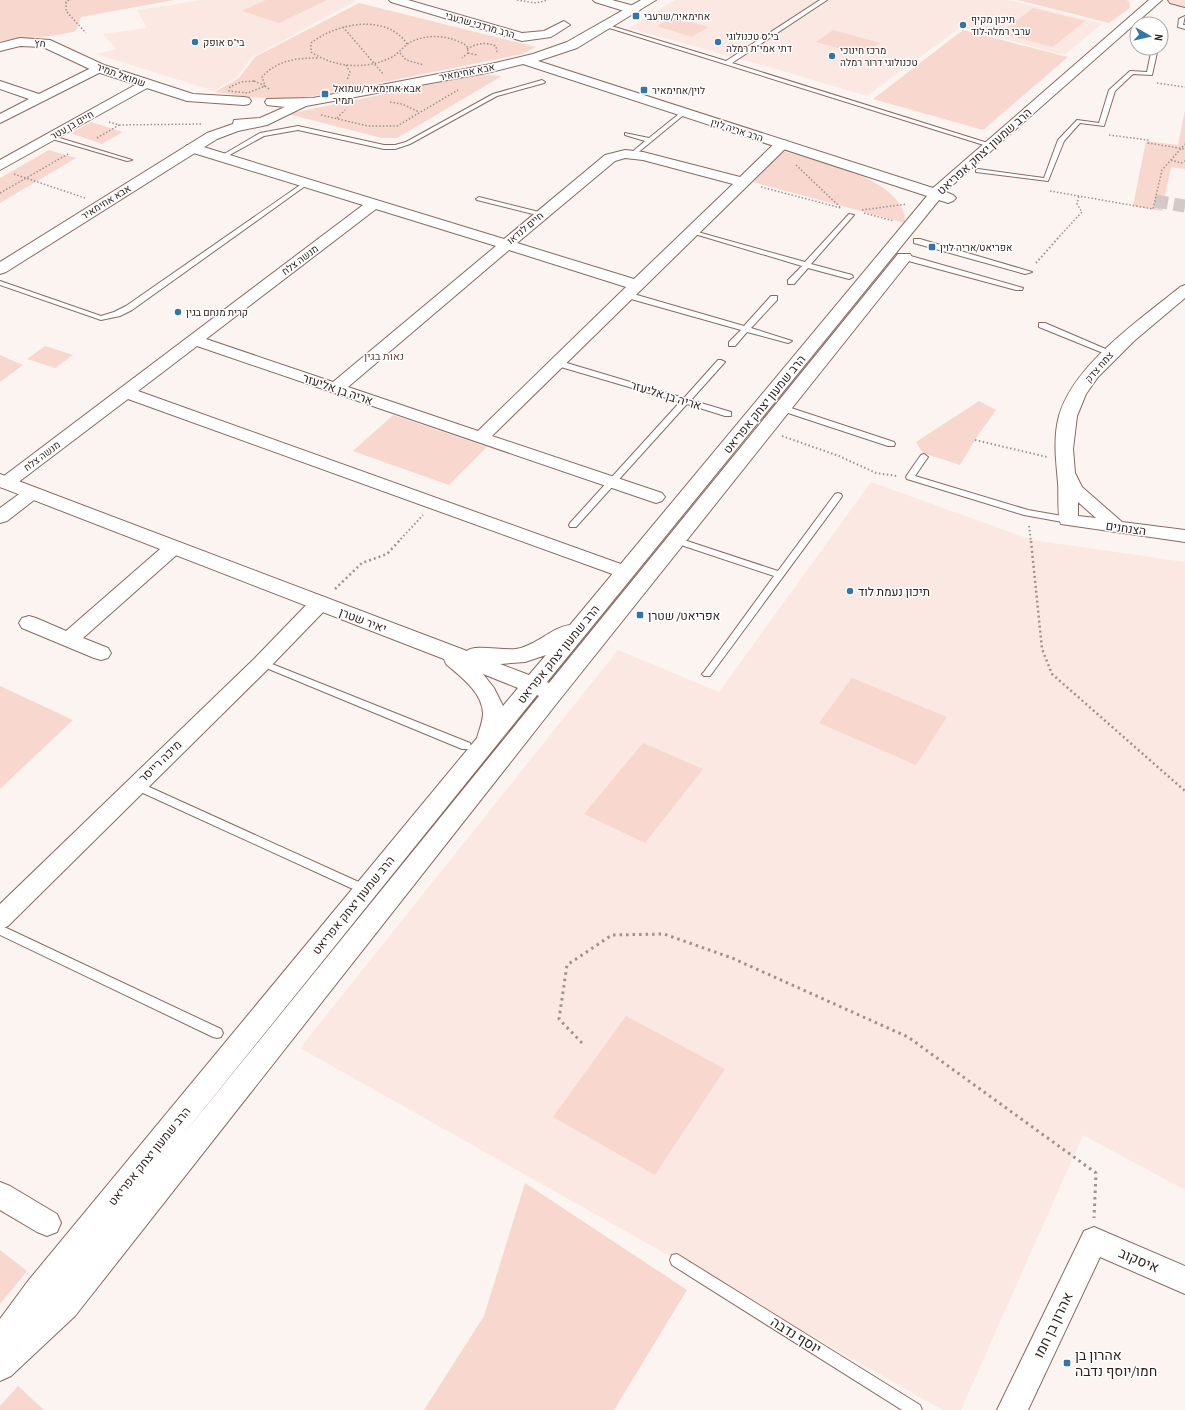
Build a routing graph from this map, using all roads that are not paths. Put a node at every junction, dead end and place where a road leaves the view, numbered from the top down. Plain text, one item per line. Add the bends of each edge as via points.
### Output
1 (395, 0) edge
2 (598, 0) edge
3 (650, 0) edge
4 (824, 0) edge
5 (1156, 0) edge
6 (1174, 0) edge
7 (1185, 3) edge
8 (634, 10) junction
9 (1155, 16) edge
10 (1185, 18) edge
11 (564, 25) dead end
12 (606, 26) junction
13 (1185, 27) edge
14 (1129, 39) edge
15 (52, 45) junction
16 (572, 45) junction
17 (0, 47) edge
18 (0, 56) edge
19 (1154, 56) edge
20 (524, 60) junction
21 (728, 64) junction
22 (99, 68) junction
23 (468, 72) junction
24 (567, 74) junction
25 (542, 82) dead end
26 (144, 84) junction
27 (0, 85) edge
28 (272, 97) junction
29 (40, 98) junction
30 (192, 98) junction
31 (244, 101) junction
32 (313, 102) junction
33 (684, 112) junction
34 (276, 116) junction
35 (225, 117) junction
36 (0, 119) edge
37 (254, 124) junction
38 (627, 134) dead end
39 (212, 136) junction
40 (51, 137) junction
41 (650, 140) junction
42 (989, 145) junction
43 (780, 146) junction
44 (192, 148) junction
45 (633, 154) junction
46 (222, 157) junction
47 (128, 160) dead end
48 (0, 166) edge
49 (861, 170) junction
50 (970, 170) junction
51 (895, 180) junction
52 (743, 182) junction
53 (306, 183) junction
54 (944, 196) junction
55 (479, 199) dead end
56 (374, 204) junction
57 (853, 213) road end
58 (540, 214) junction
59 (911, 219) junction
60 (692, 232) junction
61 (504, 244) junction
62 (904, 257) junction
63 (806, 265) junction
64 (0, 269) edge
65 (1028, 272) road end
66 (849, 277) dead end
67 (791, 282) dead end
68 (0, 283) edge
69 (1019, 288) dead end
70 (632, 290) junction
71 (1185, 290) edge
72 (774, 298) dead end
73 (1042, 325) dead end
74 (746, 329) junction
75 (194, 340) junction
76 (788, 341) dead end
77 (732, 344) dead end
78 (1111, 352) junction
79 (721, 362) dead end
80 (557, 363) junction
81 (336, 388) junction
82 (126, 392) junction
83 (685, 401) junction
84 (782, 408) junction
85 (728, 414) dead end
86 (481, 437) junction
87 (891, 444) dead end
88 (924, 457) dead end
89 (1065, 467) junction
90 (3, 482) edge
91 (612, 482) junction
92 (32, 492) junction
93 (838, 496) dead end
94 (656, 497) dead end
95 (0, 517) edge
96 (1068, 520) junction
97 (573, 525) dead end
98 (1118, 527) junction
99 (1185, 536) edge
100 (675, 540) junction
101 (174, 547) junction
102 (625, 572) junction
103 (780, 575) junction
104 (320, 603) junction
105 (584, 622) junction
106 (29, 623) dead end
107 (68, 640) junction
108 (446, 652) junction
109 (101, 653) dead end
110 (262, 663) junction
111 (707, 674) dead end
112 (543, 689) junction
113 (476, 745) junction
114 (136, 785) junction
115 (356, 886) dead end
116 (0, 919) edge
117 (0, 930) edge
118 (217, 1033) dead end
119 (0, 1195) edge
120 (47, 1223) dead end
121 (1094, 1240) joint
122 (677, 1260) dead end
123 (1185, 1280) edge
124 (0, 1345) edge
125 (0, 1365) edge
126 (915, 1410) edge
127 (1012, 1410) edge

1 - 11 street, הרב מרדכי שרעבי via 522,38 548,34
2 - 8 street
3 - 8 street, אבא אחימאיר
4 - 21 lane
5 - 42 street, הרב שמעון יצחק אפריאט
6 - 7 main road
6 - 9 street
8 - 12 street, אבא אחימאיר
10 - 13 lane via 1182,19 1180,26
12 - 16 street, אבא אחימאיר
12 - 21 lane
14 - 50 street, הרב שמעון יצחק אפריאט
15 - 17 street, חץ via 29,42
15 - 18 street, חץ via 37,46
15 - 22 street, שמואל תמיר
16 - 20 street, אבא אחימאיר
16 - 24 street via 560,55 560,66
19 - 50 lane via 1150,74 1132,72 1112,90 1102,125 1079,121 1060,140 1046,180
20 - 23 street, אבא אחימאיר
20 - 24 street, הרב אריה לוין
21 - 42 lane
22 - 26 street, שמואל תמיר
22 - 29 street
23 - 24 street via 519,69
23 - 32 street, אבא אחימאיר
24 - 33 street, הרב אריה לוין
25 - 46 lane via 495,95 408,143 395,147 372,145 298,128 262,134
26 - 30 street, שמואל תמיר
26 - 40 street, חיים בן עטר
27 - 29 street
28 - 31 street, אבא אחימאיר
28 - 32 street, אבא אחימאיר via 292,104
28 - 34 street via 279,108
29 - 36 street
30 - 31 street, שמואל תמיר
30 - 35 street, שמואל תמיר
31 - 35 street, אבא אחימאיר via 231,105
32 - 34 street, אבא אחימאיר via 290,108
33 - 41 lane
33 - 43 street, הרב אריה לוין
34 - 37 street, אבא אחימאיר
35 - 37 street, שמואל תמיר via 237,122
35 - 39 street, אבא אחימאיר
37 - 39 street, אבא אחימאיר
38 - 41 lane
39 - 44 street, אבא אחימאיר
40 - 47 lane
40 - 48 street, חיים בן עטר
41 - 45 lane
42 - 50 street, הרב שמעון יצחק אפריאט
43 - 49 street, הרב אריה לוין
43 - 52 street
44 - 46 street
44 - 64 street, אבא אחימאיר
45 - 52 street, חיים לנדאו
45 - 58 street, חיים לנדאו via 610,158
46 - 53 street
49 - 51 street, הרב אריה לוין
49 - 59 street via 896,189
50 - 51 street via 939,179 916,182
50 - 54 street, הרב שמעון יצחק אפריאט
51 - 54 street, הרב אריה לוין
52 - 60 street
53 - 56 street
53 - 68 lane via 130,308 117,314 101,318
54 - 59 street, הרב שמעון יצחק אפריאט
55 - 58 lane
56 - 61 street
56 - 75 street, מנשה צלח
57 - 63 lane
58 - 61 street, חיים לנדאו
59 - 62 street, הרב שמעון יצחק אפריאט
59 - 65 lane
59 - 102 street, הרב שמעון יצחק אפריאט
60 - 63 lane
60 - 70 street
61 - 70 street
61 - 81 street, חיים לנדאו
62 - 69 lane
62 - 84 street, הרב שמעון יצחק אפריאט
63 - 66 lane
63 - 67 lane
70 - 74 lane
70 - 80 street
71 - 78 street, צמח צדק
72 - 74 lane
73 - 78 lane
74 - 76 lane
74 - 77 lane
75 - 81 street, אריה בן אליעזר
75 - 82 street, מנשה צלח
78 - 89 street, צמח צדק via 1089,377 1066,418
79 - 83 lane
80 - 83 lane, אריה בן אליעזר
80 - 86 street
81 - 86 street, אריה בן אליעזר
82 - 90 street, מנשה צלח
82 - 102 street
83 - 85 lane, אריה בן אליעזר
83 - 91 lane
84 - 87 lane
84 - 100 street, הרב שמעון יצחק אפריאט
86 - 91 street, אריה בן אליעזר
88 - 96 lane via 910,477 1027,513
89 - 96 street, צמח צדק via 1069,498
89 - 98 street, צמח צדק via 1074,490
90 - 92 street, יאיר שטרן
91 - 94 street, אריה בן אליעזר
91 - 97 lane
92 - 95 street
92 - 101 street, יאיר שטרן
93 - 103 lane
96 - 98 street, הצנחנים
98 - 99 street, הצנחנים
100 - 103 lane
100 - 112 street, הרב שמעון יצחק אפריאט
101 - 104 street, יאיר שטרן
101 - 107 street
102 - 105 street, הרב שמעון יצחק אפריאט
103 - 111 lane
104 - 108 street, יאיר שטרן
104 - 110 street, מיכה רייסר
105 - 108 street via 547,646 522,656 500,657
105 - 112 street, הרב שמעון יצחק אפריאט
106 - 107 street
107 - 109 street
108 - 112 street, יאיר שטרן
108 - 113 street via 476,680 493,703 493,727
110 - 113 lane
110 - 114 street, מיכה רייסר
112 - 113 street, הרב שמעון יצחק אפריאט
112 - 125 street, הרב שמעון יצחק אפריאט via 64,1306
113 - 124 street, הרב שמעון יצחק אפריאט via 39,1291
114 - 115 lane
114 - 116 street, מיכה רייסר
117 - 118 lane
119 - 120 street
121 - 123 street, איסקוב
121 - 127 street, אהרון בן חמו
122 - 126 lane, יוסף נדבה

